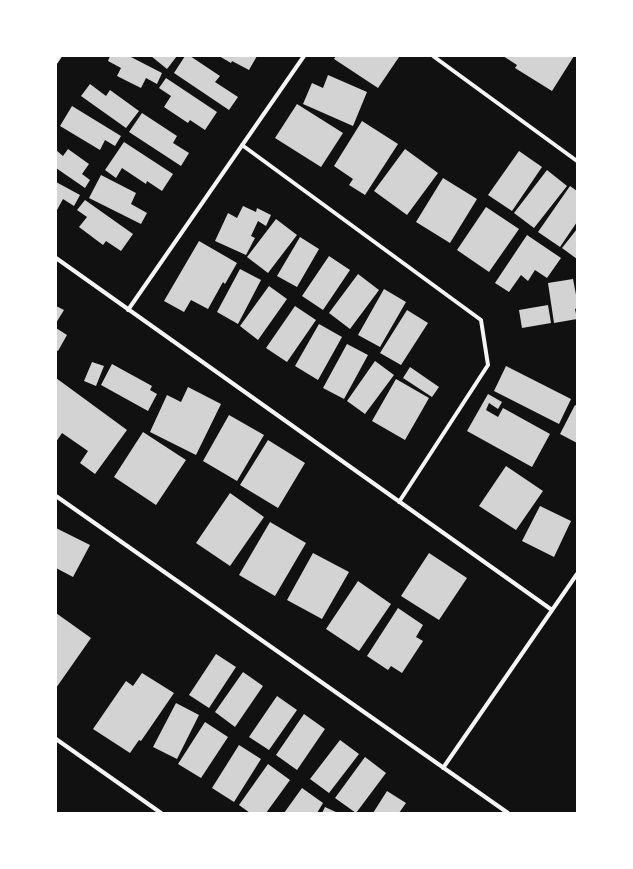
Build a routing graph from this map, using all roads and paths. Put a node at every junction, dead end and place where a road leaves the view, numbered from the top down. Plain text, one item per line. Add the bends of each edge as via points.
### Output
1 (60, 56) edge
2 (304, 56) edge
3 (433, 56) edge
4 (56, 62) edge
5 (242, 145) junction
6 (577, 161) edge
7 (56, 258) edge
8 (128, 310) junction
9 (56, 496) edge
10 (399, 502) junction
11 (577, 574) edge
12 (552, 610) junction
13 (58, 740) edge
14 (56, 747) edge
15 (443, 768) junction
16 (161, 813) edge
17 (508, 813) edge

1 - 4 street
2 - 5 street
3 - 6 street
5 - 8 street
5 - 10 street via 481,320 488,365
7 - 8 street
8 - 10 street
9 - 15 street
10 - 12 street
11 - 12 street
12 - 15 street
13 - 14 street
13 - 16 street
15 - 17 street

